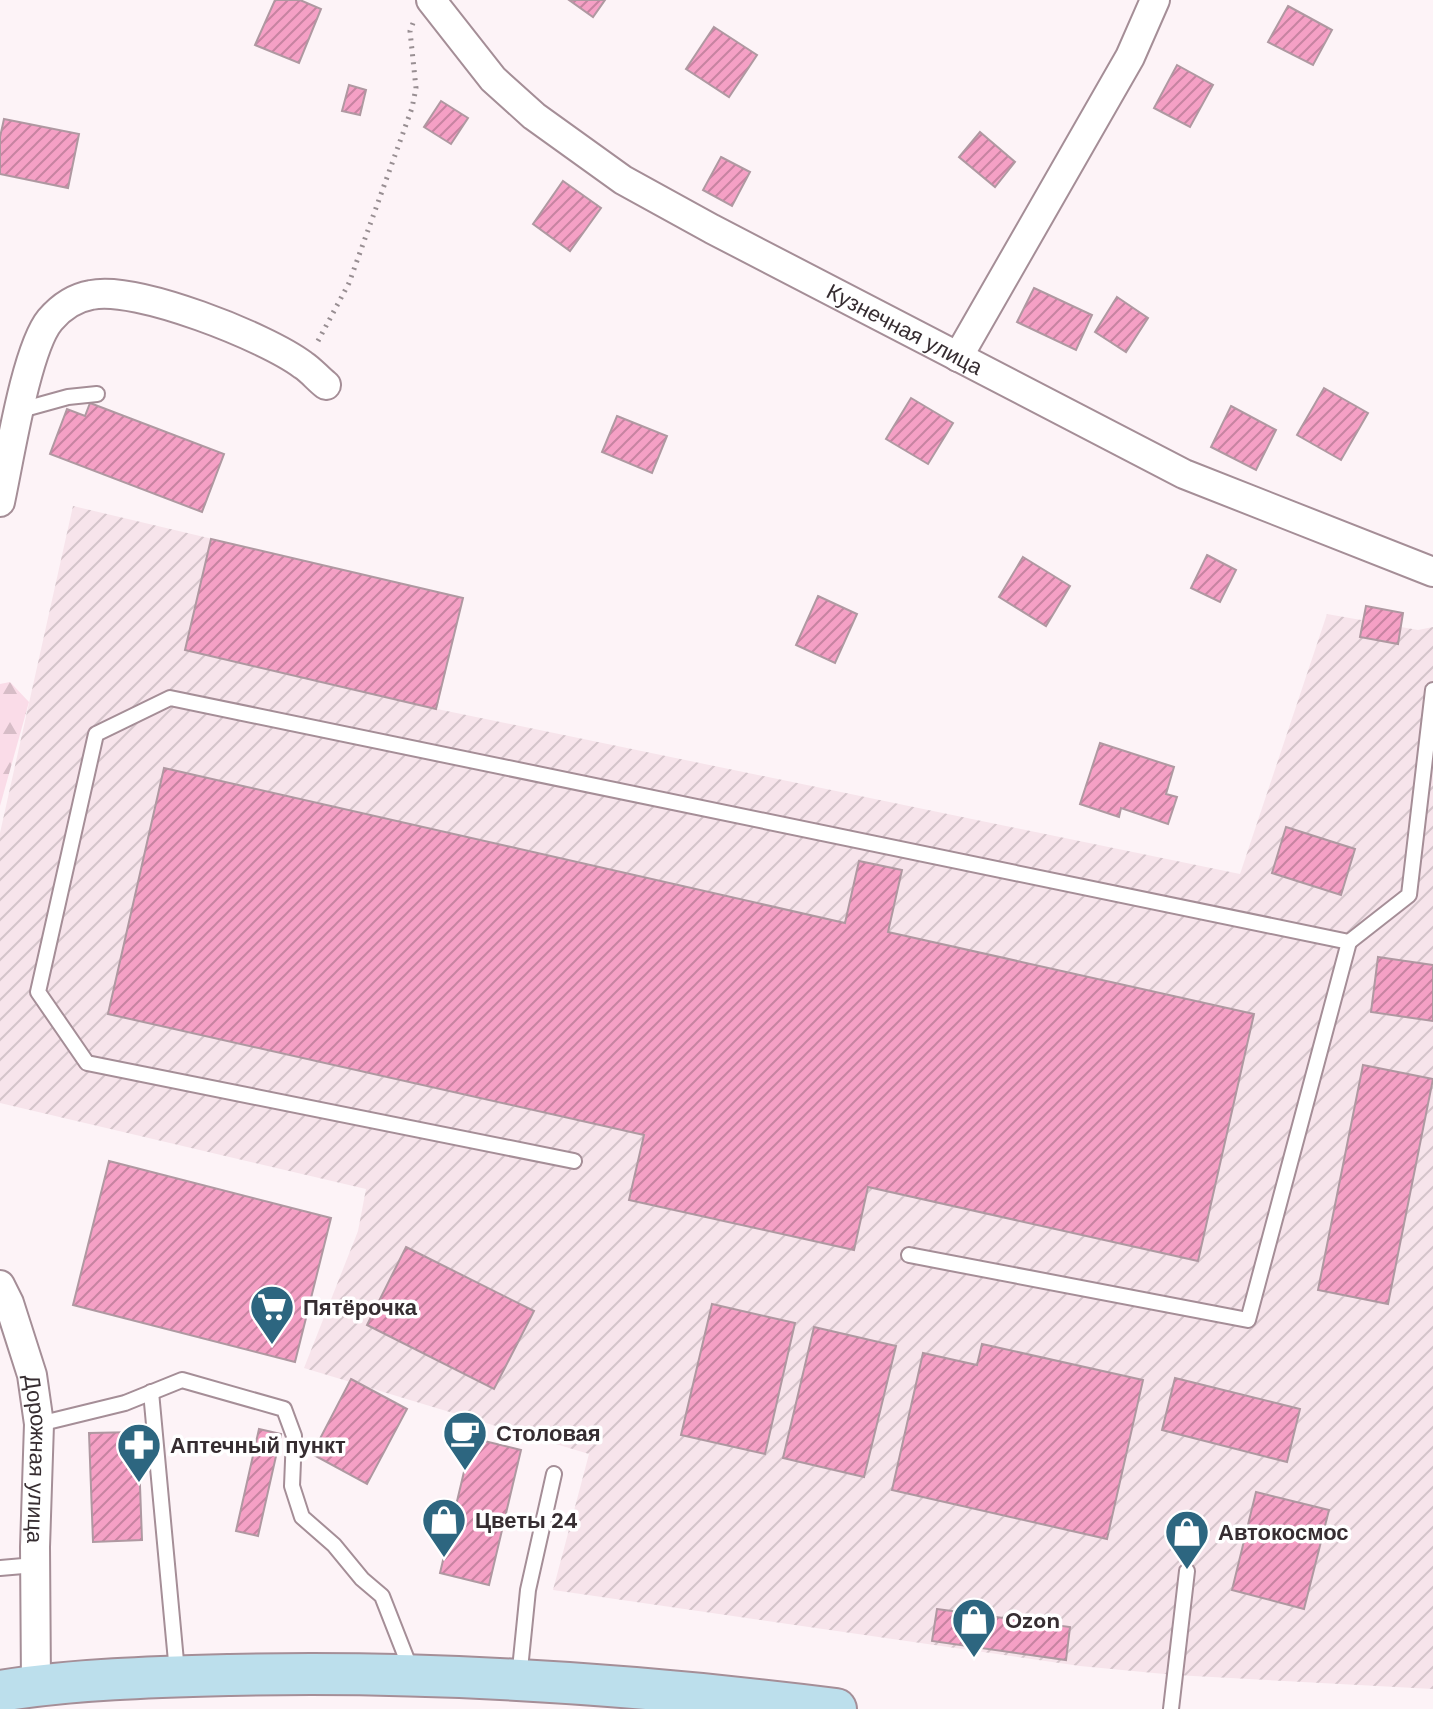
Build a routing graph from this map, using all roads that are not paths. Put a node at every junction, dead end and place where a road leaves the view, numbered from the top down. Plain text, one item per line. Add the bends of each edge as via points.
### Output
1 (1155, 0) edge
2 (432, 2) edge
3 (958, 357) junction
4 (326, 385) dead end
5 (97, 394) dead end
6 (21, 410) junction
7 (0, 502) edge
8 (1433, 572) edge
9 (1433, 690) edge
10 (1349, 942) junction
11 (574, 1161) dead end
12 (909, 1255) dead end
13 (0, 1285) edge
14 (151, 1392) junction
15 (39, 1424) junction
16 (554, 1474) dead end
17 (35, 1565) junction
18 (0, 1568) edge
19 (1187, 1571) dead end
20 (413, 1674) junction
21 (178, 1676) junction
22 (519, 1680) junction
23 (10, 1694) edge
24 (710, 1702) edge
25 (836, 1709) edge
26 (1171, 1709) edge

1 - 3 street via 1130,57
2 - 3 street, Кузнечная улица via 493,79 534,116 623,180
3 - 8 street, Кузнечная улица via 1184,474
4 - 6 street via 267,343 210,320 111,293 66,304 48,323 32,359
5 - 6 lane
6 - 7 street
9 - 10 lane via 1409,895
10 - 11 lane via 170,698 96,734 38,992 87,1063
10 - 12 lane via 1248,1320
13 - 15 street, Дорожная улица via 32,1375
14 - 15 lane
14 - 20 lane via 182,1380 284,1409 294,1436 292,1486 302,1517 382,1596
14 - 21 lane
15 - 17 street, Дорожная улица
16 - 22 lane via 528,1590
17 - 18 lane
17 - 23 street, Дорожная улица
19 - 26 lane
20 - 21 main road
20 - 22 main road
21 - 23 main road
22 - 24 main road
24 - 25 main road

